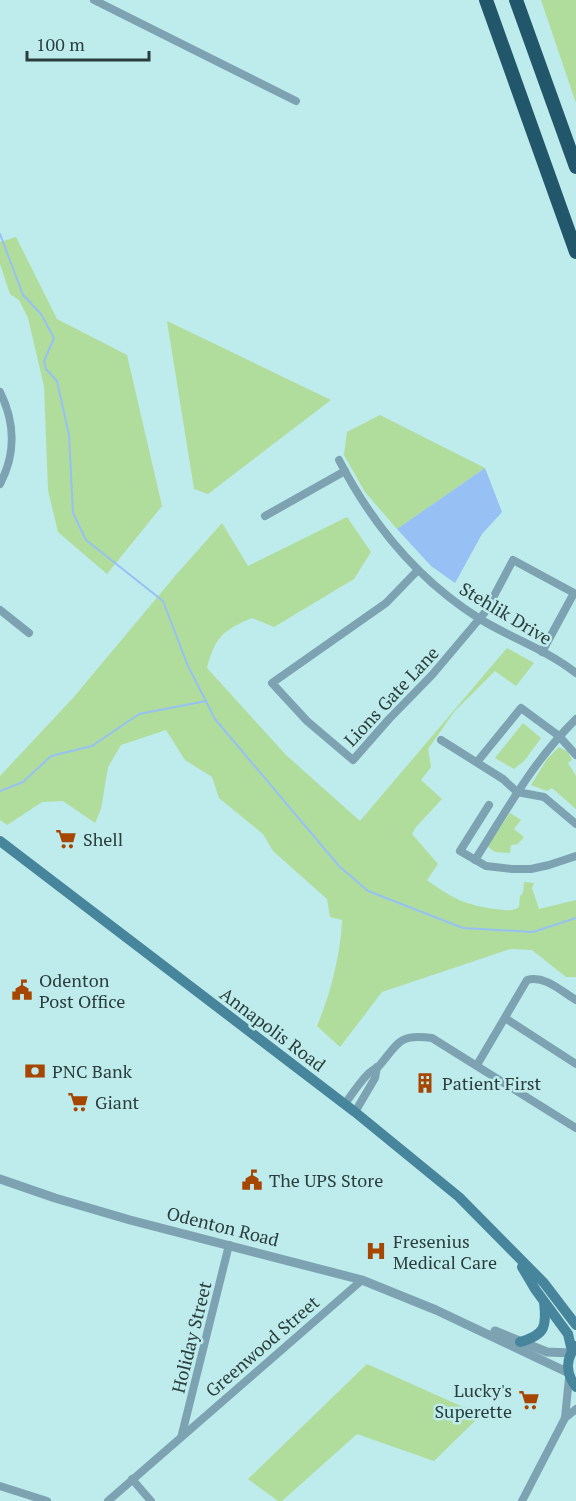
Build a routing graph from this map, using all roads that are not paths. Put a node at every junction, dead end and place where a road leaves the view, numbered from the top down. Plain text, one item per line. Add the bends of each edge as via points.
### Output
1 (94, 0) edge
2 (486, 0) edge
3 (516, 0) edge
4 (296, 100) dead end
5 (576, 167) edge
6 (576, 252) edge
7 (0, 392) edge
8 (339, 460) dead end
9 (345, 471) junction
10 (0, 484) edge
11 (265, 516) dead end
12 (418, 570) junction
13 (0, 610) edge
14 (480, 618) junction
15 (29, 633) dead end
16 (542, 652) junction
17 (576, 673) edge
18 (576, 719) edge
19 (559, 735) junction
20 (441, 740) dead end
21 (576, 756) edge
22 (477, 762) junction
23 (517, 792) junction
24 (489, 805) dead end
25 (576, 824) edge
26 (0, 841) edge
27 (576, 856) edge
28 (475, 860) junction
29 (576, 1000) edge
30 (505, 1018) junction
31 (576, 1064) edge
32 (477, 1065) junction
33 (377, 1067) junction
34 (345, 1104) junction
35 (355, 1112) junction
36 (576, 1128) edge
37 (0, 1179) edge
38 (229, 1245) junction
39 (516, 1257) junction
40 (362, 1280) junction
41 (544, 1302) junction
42 (436, 1310) junction
43 (576, 1325) edge
44 (520, 1342) junction
45 (573, 1350) edge
46 (569, 1375) junction
47 (576, 1387) edge
48 (576, 1409) edge
49 (565, 1418) junction
50 (182, 1436) junction
51 (132, 1479) junction
52 (0, 1486) edge
53 (47, 1501) edge
54 (108, 1501) edge
55 (151, 1501) edge
56 (522, 1501) edge

1 - 4 street
2 - 6 highway
3 - 5 highway
7 - 10 street via 12,437 10,457
8 - 9 street, Stehlik Drive
9 - 11 street
9 - 12 street, Stehlik Drive via 387,536
12 - 14 street, Stehlik Drive
12 - 14 street, Lions Gate Lane via 386,603 272,683 307,721 353,760
13 - 15 street
14 - 16 street, Stehlik Drive
14 - 16 street via 513,560 574,593
16 - 17 street, Stehlik Drive
18 - 19 street
19 - 21 street
19 - 22 street via 521,708
19 - 23 street
20 - 22 street
22 - 23 street
23 - 25 street via 544,797
23 - 28 street
24 - 28 street via 460,850
26 - 34 main road, Annapolis Road
27 - 28 street via 531,869 486,866
29 - 30 street via 544,980 527,980
30 - 31 street
30 - 32 street
32 - 33 street via 432,1038 418,1036 401,1039
32 - 36 street
33 - 34 street
33 - 35 street via 375,1078
34 - 35 main road, Annapolis Road
35 - 39 main road, Annapolis Road via 459,1197
37 - 38 street, Odenton Road via 130,1220
38 - 40 street, Odenton Road
38 - 50 street, Holiday Street
39 - 41 main road, Annapolis Road
39 - 43 main road, Annapolis Road via 544,1283
40 - 42 street, Odenton Road
40 - 50 street, Greenwood Street
41 - 44 main road via 546,1317 542,1331
41 - 45 main road, Annapolis Road via 568,1334
42 - 44 street, Odenton Road
42 - 46 street, Odenton Road
44 - 45 street, Odenton Road via 547,1352
45 - 46 main road
46 - 47 main road
46 - 49 street
48 - 49 street
49 - 56 street
50 - 51 street, Greenwood Street
51 - 54 street, Greenwood Street
51 - 55 street
52 - 53 street

